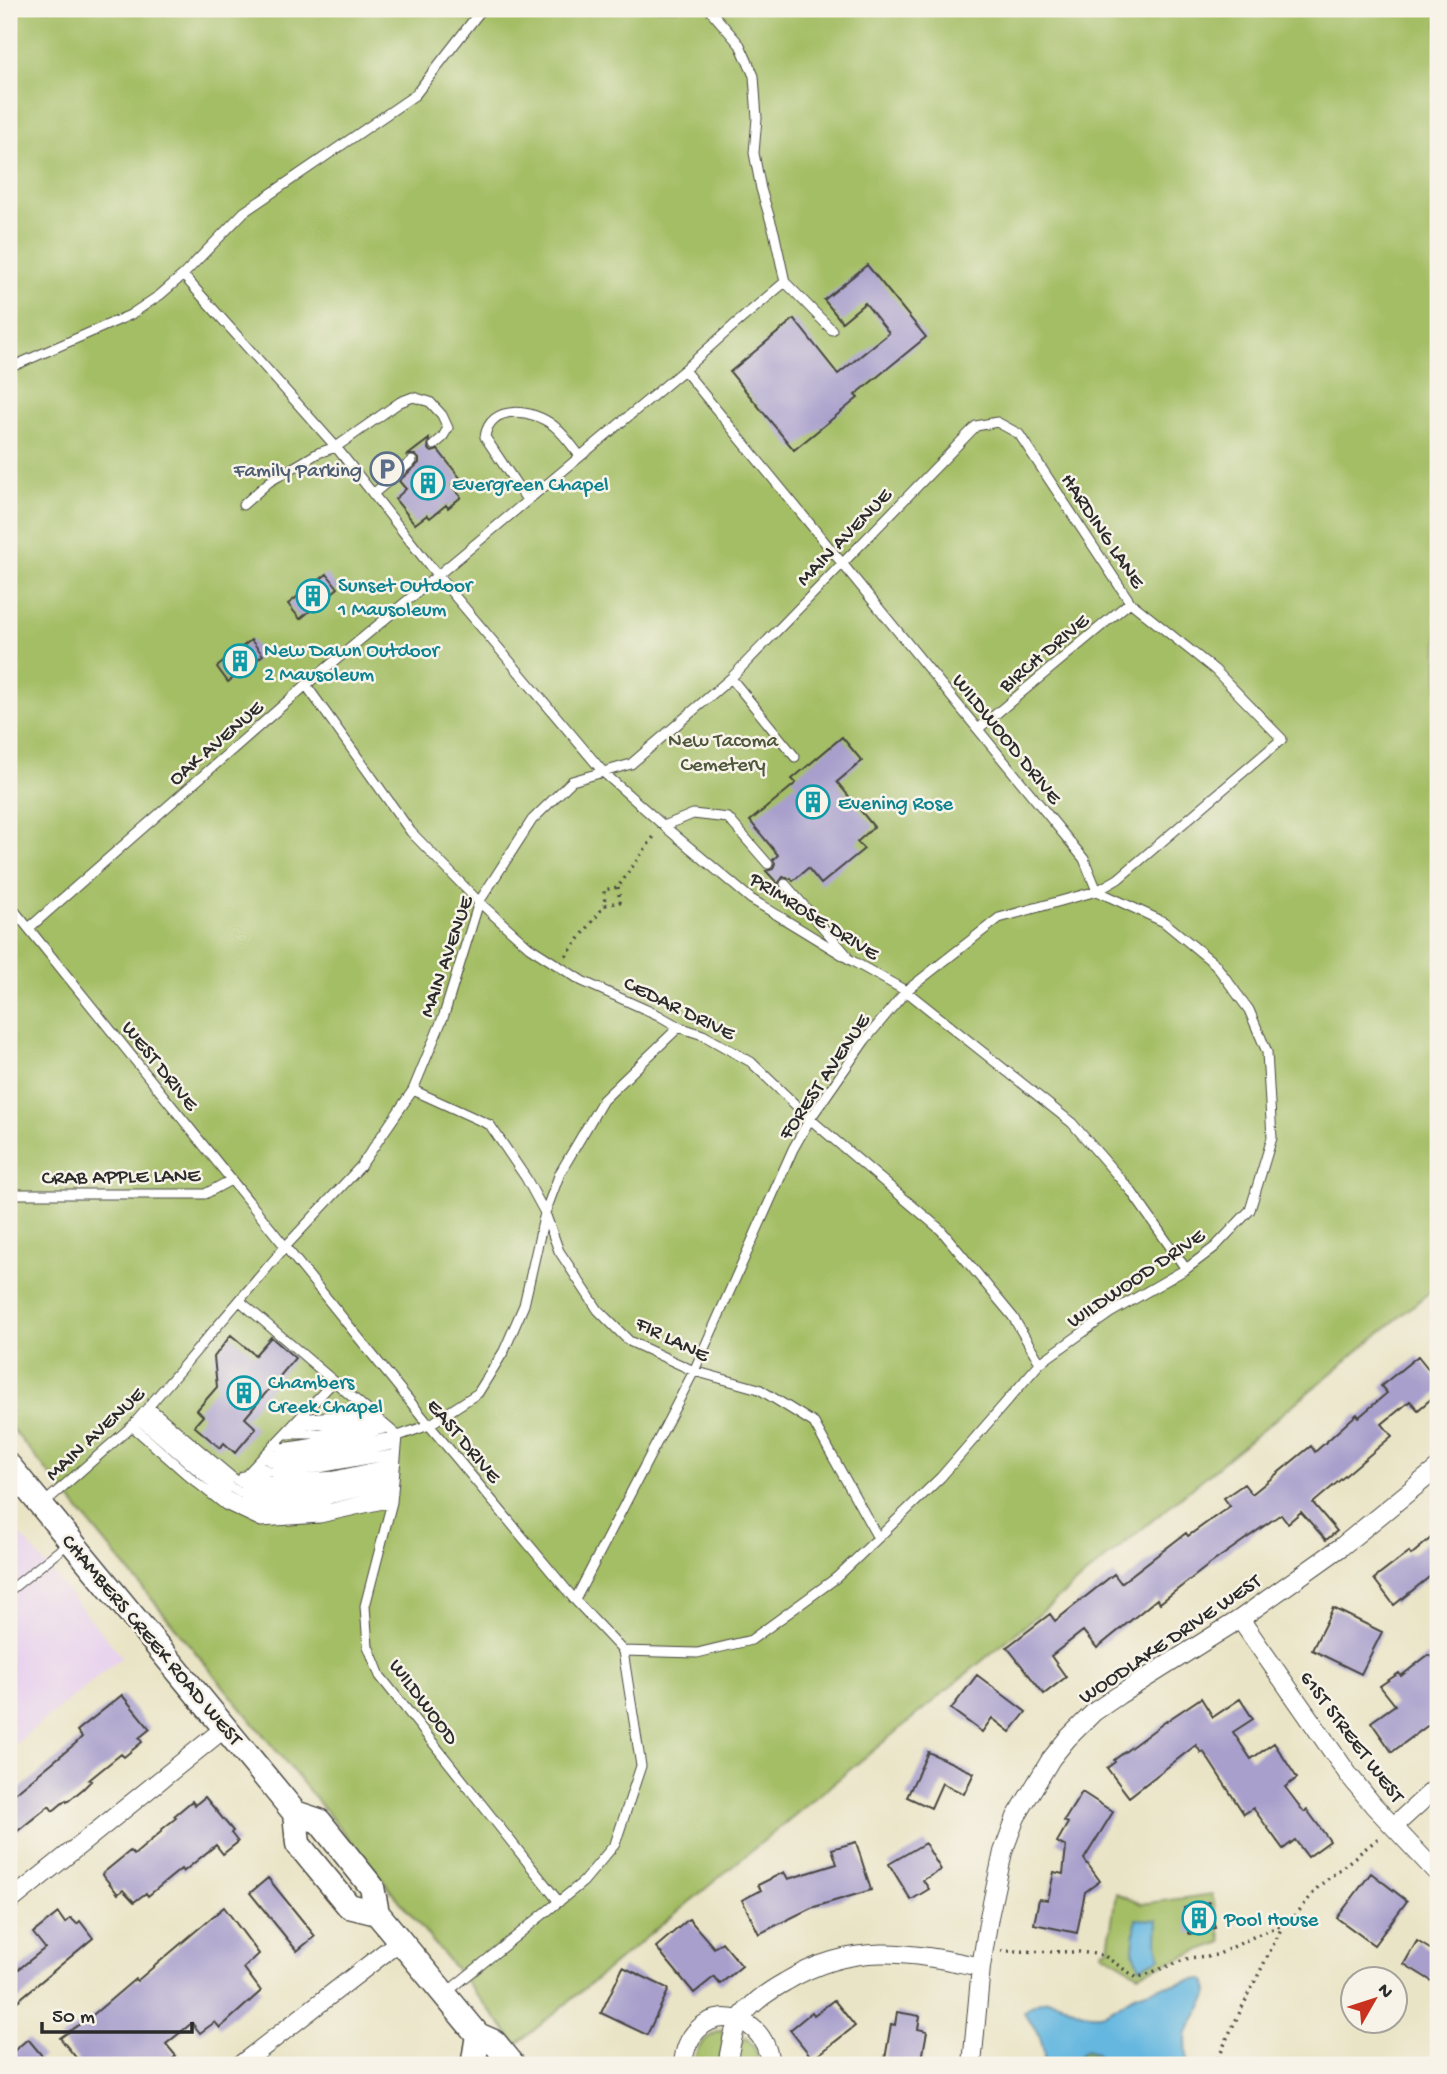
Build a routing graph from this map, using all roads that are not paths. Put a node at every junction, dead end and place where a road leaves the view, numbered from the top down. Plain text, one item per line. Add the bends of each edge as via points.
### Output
1 (482, 9) edge
2 (709, 9) edge
3 (183, 275) junction
4 (785, 282) junction
5 (832, 330) dead end
6 (9, 368) edge
7 (684, 370) junction
8 (997, 422) joint
9 (434, 444) dead end
10 (335, 447) junction
11 (580, 456) junction
12 (412, 461) dead end
13 (373, 494) junction
14 (527, 500) junction
15 (243, 505) dead end
16 (841, 562) junction
17 (437, 575) junction
18 (1130, 602) junction
19 (731, 678) junction
20 (306, 685) junction
21 (978, 729) junction
22 (1282, 739) joint
23 (795, 757) dead end
24 (604, 773) junction
25 (663, 826) junction
26 (768, 864) dead end
27 (785, 884) dead end
28 (1097, 891) junction
29 (479, 902) junction
30 (9, 904) edge
31 (29, 928) junction
32 (854, 962) junction
33 (906, 991) junction
34 (679, 1027) junction
35 (413, 1090) junction
36 (810, 1119) junction
37 (231, 1180) junction
38 (9, 1194) edge
39 (545, 1213) junction
40 (285, 1247) junction
41 (1186, 1269) junction
42 (240, 1301) junction
43 (1040, 1363) junction
44 (694, 1371) junction
45 (334, 1381) junction
46 (362, 1406) junction
47 (371, 1414) junction
48 (141, 1416) junction
49 (295, 1422) junction
50 (384, 1424) junction
51 (429, 1425) junction
52 (285, 1434) junction
53 (256, 1463) junction
54 (9, 1466) edge
55 (1438, 1468) edge
56 (395, 1469) junction
57 (41, 1505) junction
58 (878, 1538) junction
59 (71, 1541) junction
60 (9, 1591) edge
61 (575, 1600) junction
62 (1240, 1619) junction
63 (623, 1651) junction
64 (226, 1727) junction
65 (1438, 1786) edge
66 (1394, 1826) junction
67 (1438, 1874) edge
68 (9, 1902) edge
69 (559, 1902) junction
70 (401, 1940) junction
71 (983, 1957) junction
72 (445, 1994) junction
73 (738, 2020) junction
74 (478, 2035) junction
75 (240, 2065) edge
76 (478, 2065) edge
77 (513, 2065) edge
78 (683, 2065) edge
79 (727, 2065) edge
80 (770, 2065) edge
81 (972, 2065) edge

1 - 3 lane via 415,95 244,212
2 - 4 lane via 740,45 754,76 754,153
3 - 6 lane via 130,315
3 - 10 lane, PRIMROSE DRIVE
4 - 5 lane
4 - 7 lane, OAK AVENUE
7 - 11 lane, OAK AVENUE
7 - 16 lane, WILDWOOD DRIVE
8 - 16 lane, MAIN AVENUE via 976,426
8 - 18 lane, HARDING LANE via 1019,434
9 - 10 lane via 448,428 430,402 413,397
10 - 13 lane, PRIMROSE DRIVE
10 - 15 lane via 269,482
11 - 14 lane, OAK AVENUE
11 - 14 lane via 554,426 537,416 522,412 496,418 486,427 485,437
12 - 13 lane
13 - 17 lane, PRIMROSE DRIVE
14 - 17 lane, OAK AVENUE
16 - 19 lane, MAIN AVENUE
16 - 21 lane, WILDWOOD DRIVE
17 - 20 lane, OAK AVENUE
17 - 24 lane, PRIMROSE DRIVE
18 - 21 lane, BIRCH DRIVE
18 - 22 lane, HARDING LANE via 1215,670
19 - 23 lane
19 - 24 lane, MAIN AVENUE via 631,764
20 - 29 lane, CEDAR DRIVE via 411,832
20 - 31 lane, OAK AVENUE
21 - 28 lane, WILDWOOD DRIVE via 1084,859
22 - 28 lane, FOREST AVENUE via 1118,879
24 - 25 lane, PRIMROSE DRIVE
24 - 29 lane, MAIN AVENUE via 572,782 533,820
25 - 26 lane via 693,814 728,818
25 - 32 lane, PRIMROSE DRIVE via 751,899
27 - 32 lane
28 - 33 lane, FOREST AVENUE via 999,918
28 - 41 lane, WILDWOOD DRIVE via 1164,922 1215,964 1249,1010 1267,1052 1272,1138 1250,1210
29 - 34 lane, CEDAR DRIVE via 529,947 582,981
29 - 35 lane, MAIN AVENUE via 444,1015
30 - 31 lane, WEST DRIVE
31 - 37 lane, WEST DRIVE
32 - 33 lane, PRIMROSE DRIVE
33 - 36 lane, FOREST AVENUE
33 - 41 lane, PRIMROSE DRIVE via 1072,1123 1131,1191
34 - 36 lane, CEDAR DRIVE via 704,1035 751,1062
34 - 39 lane via 603,1100 560,1173
35 - 39 lane, FIR LANE via 490,1125
35 - 40 lane, MAIN AVENUE via 360,1167
36 - 43 lane, CEDAR DRIVE via 941,1230 1013,1317
36 - 44 lane, FOREST AVENUE
37 - 38 lane, CRAB APPLE LANE via 205,1194
37 - 40 lane, WEST DRIVE
39 - 44 lane, FIR LANE via 559,1251 598,1310 629,1340
39 - 51 lane via 524,1305 504,1351 478,1393
40 - 42 lane, MAIN AVENUE
40 - 51 lane, EAST DRIVE
41 - 43 lane, WILDWOOD DRIVE via 1110,1313
42 - 45 lane
42 - 48 lane, MAIN AVENUE
43 - 58 lane, WILDWOOD DRIVE via 941,1477
44 - 58 lane, FIR LANE via 759,1389 814,1423
44 - 61 lane, FOREST AVENUE
45 - 46 lane
45 - 49 lane
46 - 47 lane
46 - 49 lane via 343,1415
47 - 49 lane via 343,1422
47 - 50 lane
48 - 53 lane
48 - 56 lane via 230,1487 263,1505 320,1501
48 - 56 lane via 191,1478 225,1505 261,1522 320,1518
48 - 57 lane, MAIN AVENUE
49 - 52 lane
50 - 52 lane
50 - 53 lane via 342,1439 281,1448
50 - 56 lane
51 - 56 lane
51 - 61 lane, EAST DRIVE
52 - 53 lane
53 - 56 lane via 272,1472
53 - 56 lane via 318,1451
53 - 56 lane via 266,1489 333,1484
54 - 57 street, CHAMBERS CREEK ROAD WEST
55 - 62 street, WOODLAKE DRIVE WEST via 1341,1547
56 - 69 lane, WILDWOOD via 365,1606 368,1646 380,1676
57 - 59 street, CHAMBERS CREEK ROAD WEST
58 - 63 lane, WILDWOOD DRIVE via 836,1578 751,1640 697,1653
59 - 60 lane
59 - 64 street, CHAMBERS CREEK ROAD WEST
61 - 63 lane, EAST DRIVE
62 - 66 street, 61ST STREET WEST via 1348,1774
62 - 71 street, WOODLAKE DRIVE WEST via 1094,1713 1051,1759 1016,1817 1003,1852
63 - 69 lane via 641,1766 615,1844
64 - 68 street
64 - 70 street, CHAMBERS CREEK ROAD WEST via 295,1813 319,1821 372,1887 377,1913
65 - 66 street
66 - 67 street, 61ST STREET WEST
69 - 72 lane
70 - 72 street, CHAMBERS CREEK ROAD WEST
70 - 75 street
71 - 73 street via 866,1953 833,1960 773,1989
71 - 81 street, WOODLAKE DRIVE WEST
72 - 74 street, CHAMBERS CREEK ROAD WEST
73 - 78 street via 724,2018 698,2028 689,2039
73 - 79 street
73 - 80 street via 762,2037
74 - 76 street via 474,2060
74 - 77 street, CHAMBERS CREEK ROAD WEST via 494,2042

